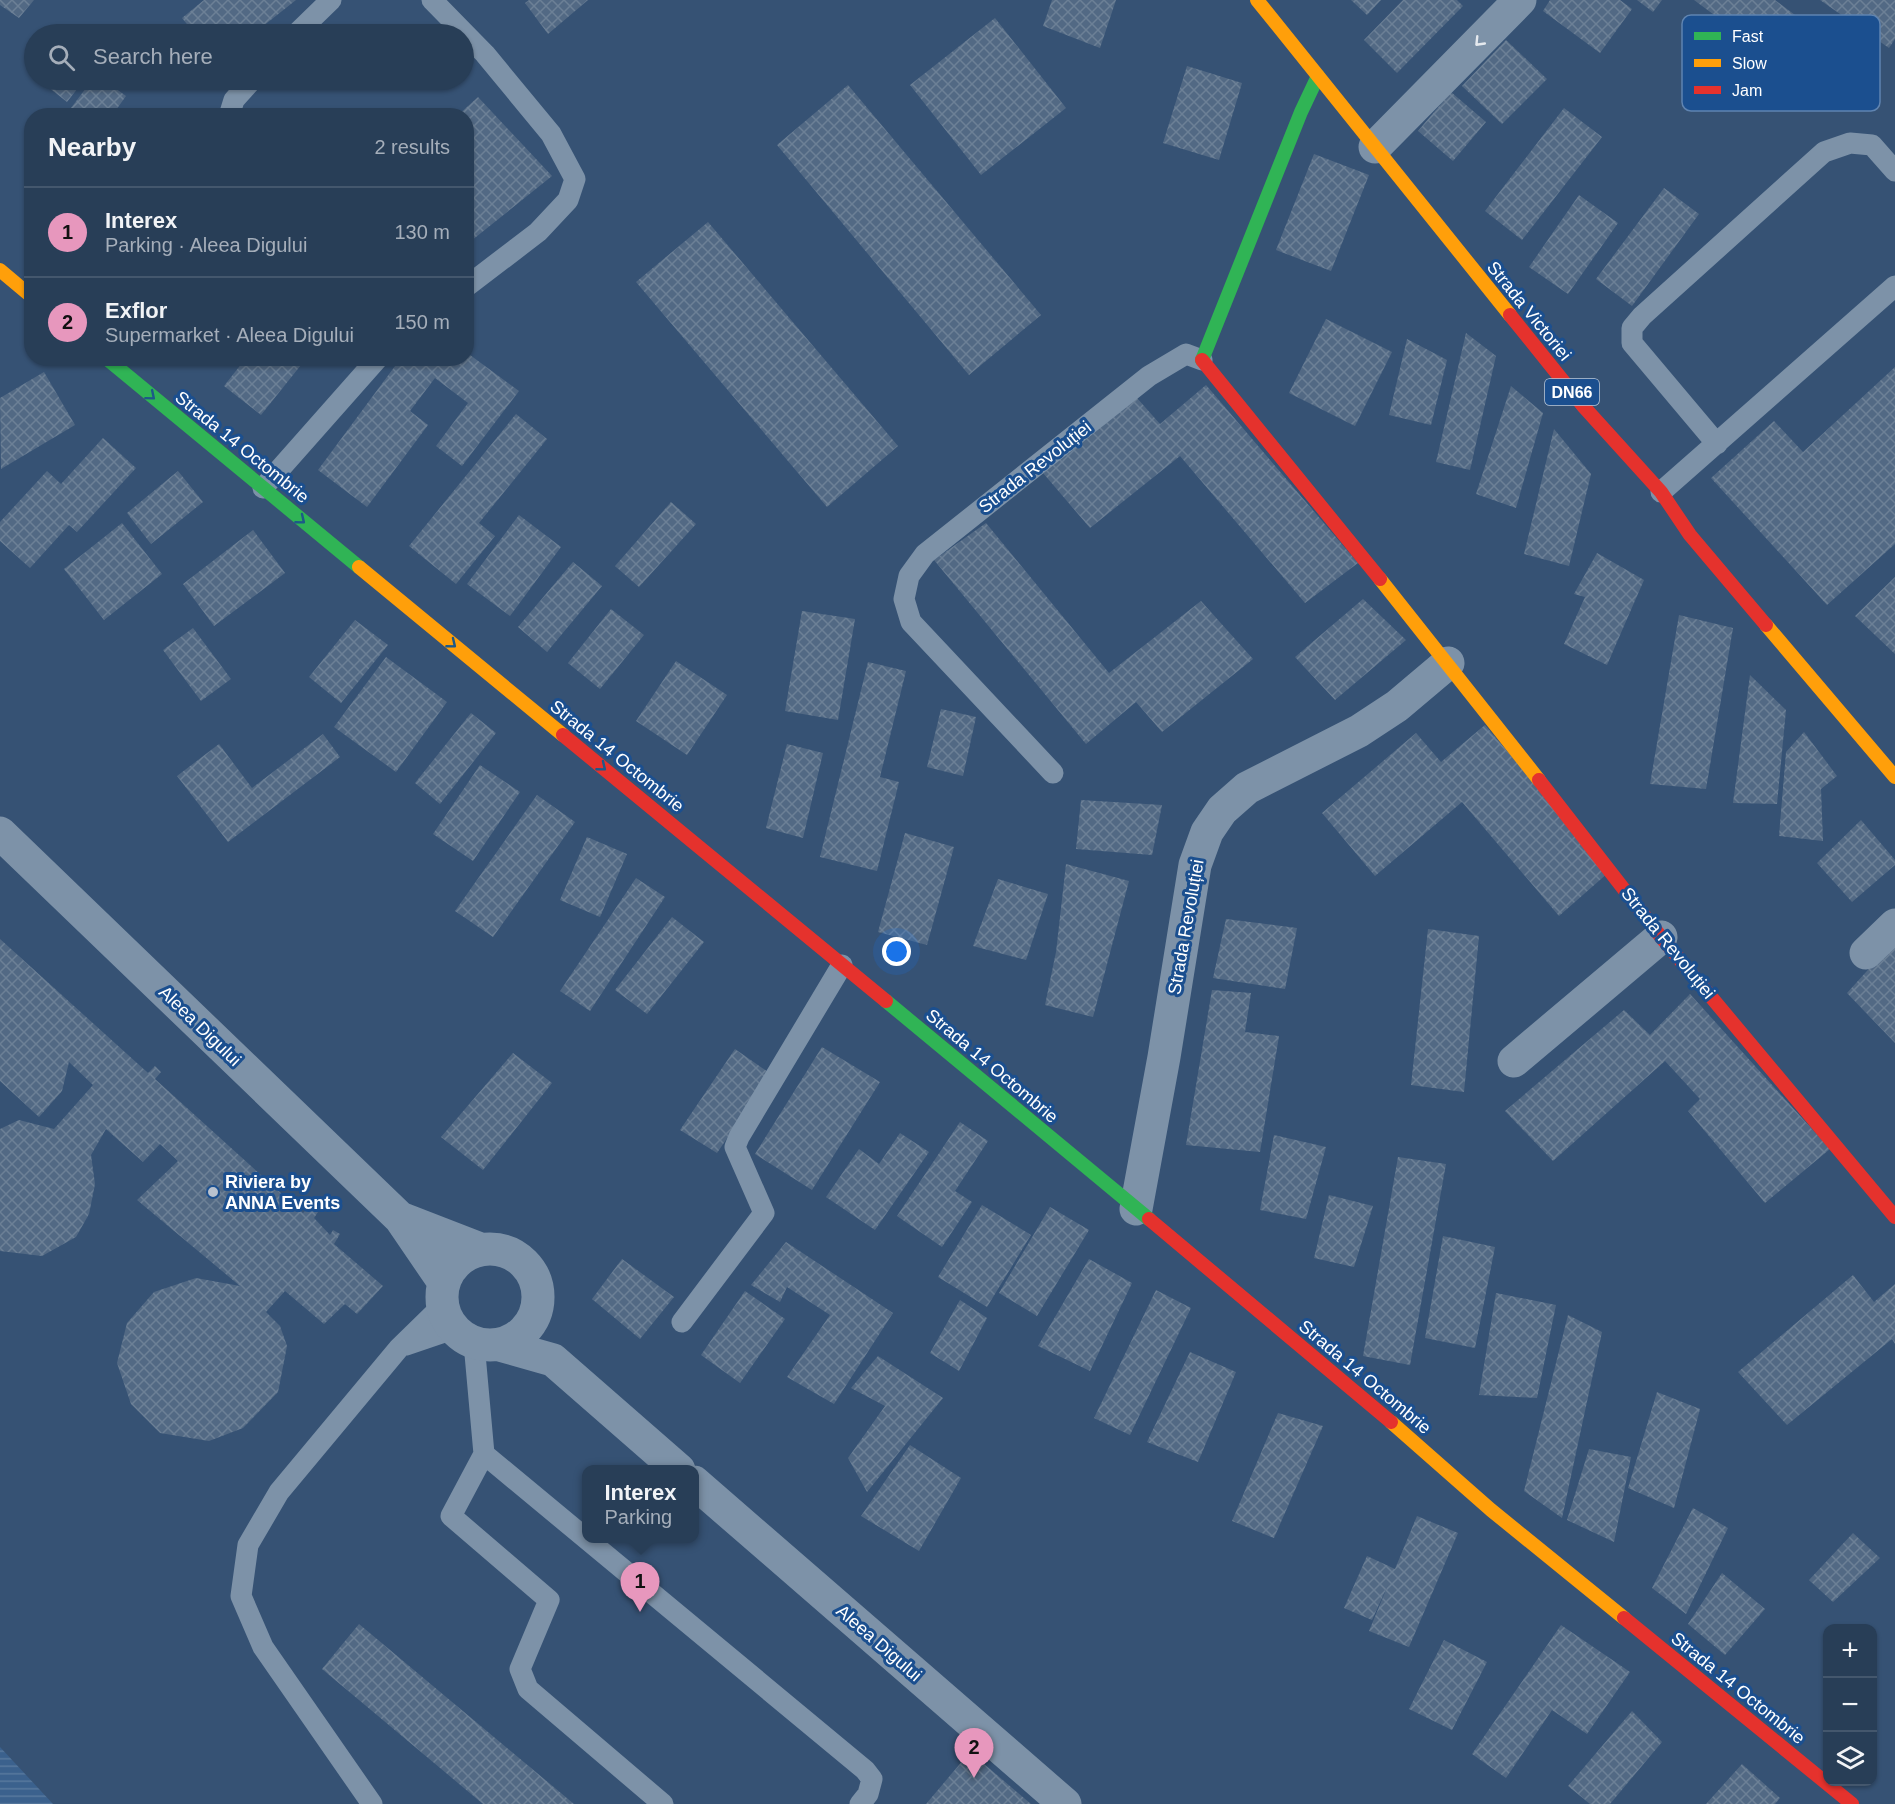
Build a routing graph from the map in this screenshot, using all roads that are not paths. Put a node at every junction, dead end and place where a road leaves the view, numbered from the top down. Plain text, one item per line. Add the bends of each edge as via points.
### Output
1 (331, 0) edge
2 (432, 0) edge
3 (1257, 0) edge
4 (1520, 0) edge
5 (306, 24) edge
6 (456, 24) edge
7 (474, 43) edge
8 (1318, 76) junction
9 (243, 90) edge
10 (232, 108) edge
11 (1375, 147) junction
12 (1895, 171) edge
13 (0, 270) edge
14 (474, 281) edge
15 (1895, 286) edge
16 (24, 290) edge
17 (1202, 360) junction
18 (116, 366) edge
19 (371, 366) edge
20 (1717, 444) junction
21 (263, 488) junction
22 (1661, 492) junction
23 (1448, 663) junction
24 (1053, 773) dead end
25 (1895, 777) edge
26 (0, 833) edge
27 (1895, 925) edge
28 (1661, 937) junction
29 (1866, 953) dead end
30 (842, 965) junction
31 (1514, 1061) dead end
32 (1136, 1209) junction
33 (1895, 1217) edge
34 (400, 1218) junction
35 (480, 1249) junction
36 (537, 1286) junction
37 (462, 1321) junction
38 (682, 1322) dead end
39 (553, 1360) junction
40 (484, 1454) junction
41 (673, 1465) edge
42 (699, 1486) edge
43 (582, 1535) edge
44 (591, 1543) edge
45 (372, 1804) edge
46 (663, 1804) edge
47 (860, 1804) edge
48 (1065, 1804) edge
49 (1852, 1804) edge

1 - 5 lane
2 - 6 lane
3 - 8 street, Strada Victoriei / DN66
4 -> 11 street
7 - 14 lane via 551,134 575,179 568,200 538,232
8 - 11 street, Strada Victoriei / DN66
8 - 17 street
9 - 10 lane
11 - 22 street, Strada Victoriei / DN66 via 1584,407
12 - 20 lane via 1872,146 1850,143 1824,152 1632,328 1632,344
13 - 16 street
15 - 20 lane
17 - 23 street, Strada Revoluției
17 - 24 lane, Strada Revoluției via 1186,354 1149,376 925,554 909,576 904,599 911,622
18 -> 21 street, Strada 14 Octombrie
19 - 21 lane
20 - 22 lane
21 -> 30 street, Strada 14 Octombrie
22 - 25 street, Strada Victoriei / DN66 via 1690,535
23 - 28 street, Strada Revoluției
23 - 32 street, Strada Revoluției via 1397,706 1359,731 1246,788 1222,810 1207,832 1195,865
26 - 34 street, Aleea Digului
27 - 29 street
28 - 31 street
28 - 33 street, Strada Revoluției
30 - 32 street, Strada 14 Octombrie
30 - 38 lane via 735,1147 764,1214
32 - 49 street, Strada 14 Octombrie via 1344,1381 1491,1510
34 - 35 street, Aleea Digului
34 - 37 street, Aleea Digului
35 - 36 street via 505,1250 526,1264
35 - 37 street via 457,1260
36 - 37 street via 536,1312 522,1333
36 - 39 street
37 - 39 street
37 - 40 lane
37 - 45 lane via 399,1348 279,1492 248,1545 241,1596 263,1647
39 - 41 street
40 - 43 lane
40 - 46 lane via 451,1516 549,1600 520,1669 528,1689
42 - 48 street, Aleea Digului
44 - 47 lane via 865,1770 872,1779

